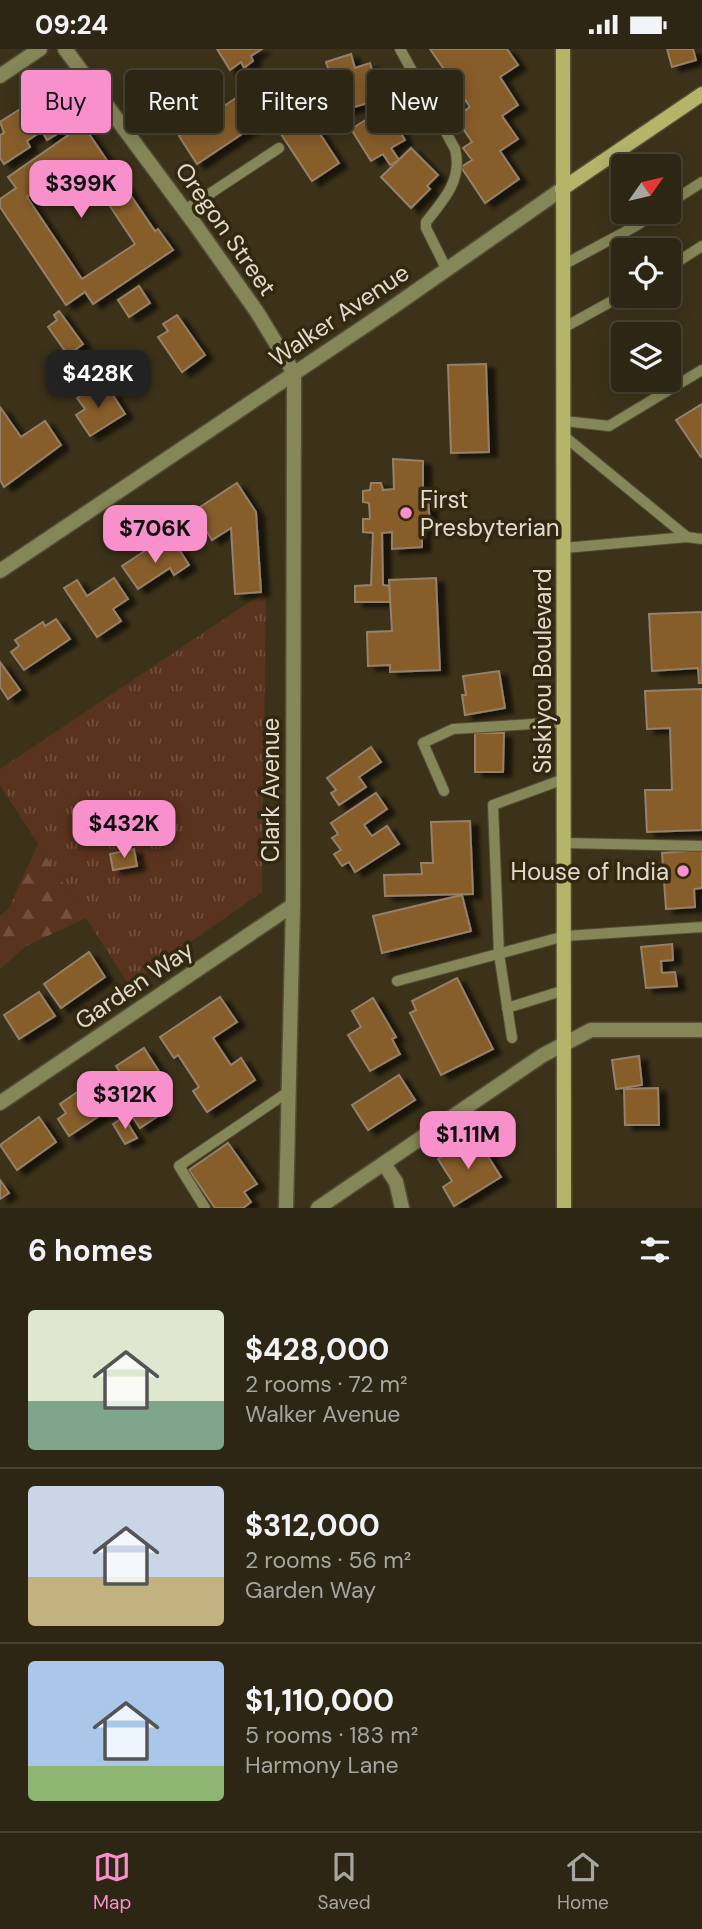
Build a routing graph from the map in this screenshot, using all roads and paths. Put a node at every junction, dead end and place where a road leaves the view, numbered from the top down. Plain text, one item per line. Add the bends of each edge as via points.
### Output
1 (40, 49) edge
2 (65, 49) edge
3 (400, 49) edge
4 (563, 49) edge
5 (0, 76) edge
6 (702, 94) edge
7 (279, 148) dead end
8 (702, 182) edge
9 (562, 189) junction
10 (681, 196) edge
11 (185, 210) junction
12 (639, 224) edge
13 (702, 246) edge
14 (681, 260) edge
15 (563, 265) junction
16 (447, 270) junction
17 (611, 302) edge
18 (565, 327) junction
19 (702, 370) edge
20 (294, 373) junction
21 (564, 429) junction
22 (687, 537) junction
23 (702, 539) edge
24 (564, 548) junction
25 (0, 571) edge
26 (565, 722) junction
27 (564, 779) junction
28 (444, 791) dead end
29 (565, 843) junction
30 (702, 846) edge
31 (293, 905) junction
32 (702, 927) edge
33 (565, 936) junction
34 (499, 954) junction
35 (397, 981) dead end
36 (565, 990) junction
37 (507, 1008) junction
38 (702, 1030) edge
39 (512, 1038) dead end
40 (564, 1043) junction
41 (288, 1092) junction
42 (0, 1103) edge
43 (384, 1164) junction
44 (205, 1208) edge
45 (286, 1208) edge
46 (318, 1208) edge
47 (402, 1208) edge
48 (564, 1208) edge

1 - 5 street
2 - 11 street, Oregon Street
3 - 16 lane via 458,161 452,189 426,222
4 - 9 main road, Siskiyou Boulevard
6 - 9 main road, Walker Avenue
7 - 11 lane
8 - 10 lane
9 - 15 main road, Siskiyou Boulevard
9 - 16 street, Walker Avenue
11 - 20 street, Oregon Street
12 - 15 lane
13 - 14 lane
15 - 18 main road, Siskiyou Boulevard
16 - 20 street, Walker Avenue
17 - 18 lane
18 - 21 main road, Siskiyou Boulevard
19 - 21 lane via 609,426
20 - 25 street, Walker Avenue
20 - 31 street, Clark Avenue
21 - 22 lane
21 - 24 main road, Siskiyou Boulevard
22 - 23 lane
22 - 24 lane
24 - 26 main road, Siskiyou Boulevard
26 - 27 main road, Siskiyou Boulevard
26 - 28 lane via 453,729 423,743
27 - 29 main road, Siskiyou Boulevard
27 - 34 lane via 494,805
29 - 30 lane
29 - 33 main road, Siskiyou Boulevard
31 - 41 street, Clark Avenue
31 - 42 street, Garden Way
32 - 33 lane
33 - 34 lane
33 - 36 main road, Siskiyou Boulevard
34 - 35 lane
34 - 37 lane
36 - 37 lane
36 - 40 main road, Siskiyou Boulevard
37 - 39 lane
38 - 40 street via 591,1030
40 - 43 street
40 - 48 main road, Siskiyou Boulevard
41 - 44 lane via 179,1166
41 - 45 street, Clark Avenue
43 - 46 street
43 - 47 street via 396,1182

